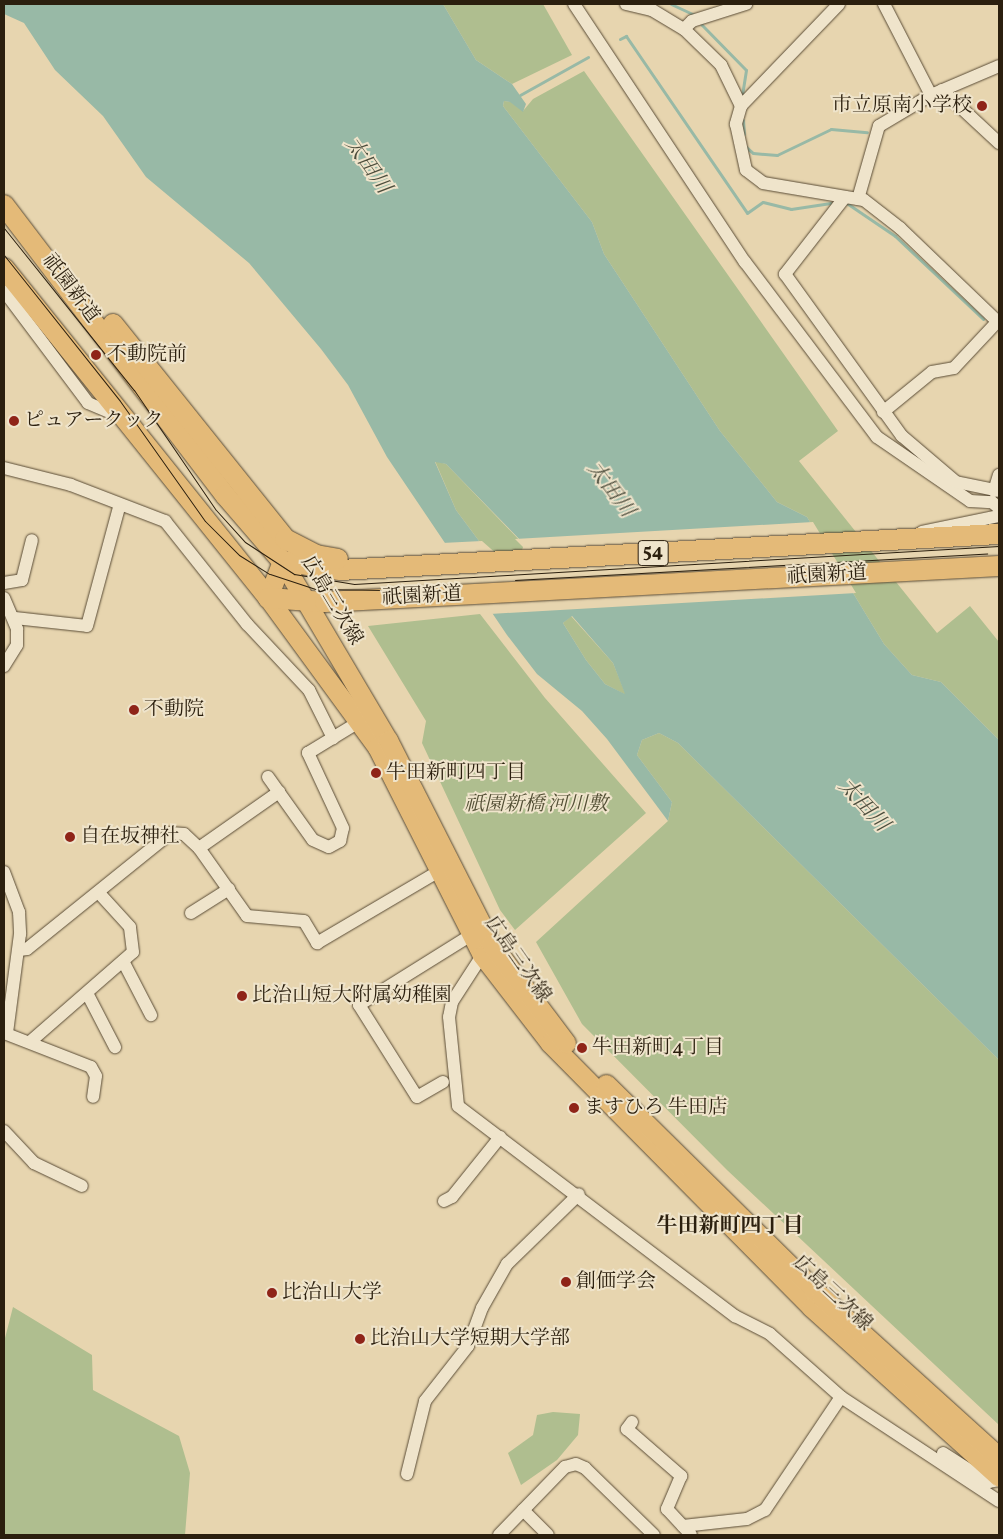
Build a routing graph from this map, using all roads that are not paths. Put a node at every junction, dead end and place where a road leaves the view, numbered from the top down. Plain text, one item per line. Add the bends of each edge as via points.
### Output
1 (574, 4) edge
2 (626, 4) edge
3 (746, 4) edge
4 (839, 4) edge
5 (884, 4) edge
6 (640, 5) edge
7 (684, 29) junction
8 (999, 66) edge
9 (937, 92) junction
10 (741, 106) junction
11 (999, 143) edge
12 (852, 198) junction
13 (4, 205) edge
14 (4, 268) edge
15 (8, 287) edge
16 (998, 323) edge
17 (883, 412) junction
18 (4, 468) edge
19 (999, 475) edge
20 (997, 491) edge
21 (120, 504) junction
22 (999, 508) edge
23 (999, 516) edge
24 (999, 534) edge
25 (900, 539) junction
26 (32, 540) dead end
27 (862, 541) junction
28 (289, 554) junction
29 (999, 566) edge
30 (4, 583) edge
31 (4, 598) edge
32 (268, 598) junction
33 (304, 602) junction
34 (334, 604) junction
35 (15, 618) junction
36 (323, 633) junction
37 (4, 666) edge
38 (365, 718) junction
39 (333, 738) junction
40 (268, 777) dead end
41 (279, 792) junction
42 (199, 848) junction
43 (443, 869) junction
44 (4, 872) edge
45 (229, 889) junction
46 (98, 892) junction
47 (190, 912) dead end
48 (471, 935) junction
49 (487, 949) junction
50 (19, 950) junction
51 (123, 961) junction
52 (86, 992) junction
53 (152, 1015) dead end
54 (5, 1033) edge
55 (31, 1041) junction
56 (115, 1047) dead end
57 (443, 1082) dead end
58 (93, 1097) dead end
59 (4, 1131) edge
60 (500, 1137) junction
61 (82, 1186) dead end
62 (579, 1194) junction
63 (444, 1201) dead end
64 (841, 1397) junction
65 (632, 1422) dead end
66 (918, 1446) junction
67 (999, 1457) edge
68 (408, 1474) dead end
69 (999, 1478) edge
70 (999, 1500) edge
71 (523, 1510) junction
72 (687, 1531) edge
73 (499, 1535) edge
74 (548, 1535) edge
75 (654, 1535) edge

1 - 22 street via 745,262 877,437 970,501 992,502
2 - 6 street
3 - 7 street via 692,21
4 - 10 street
5 - 9 street
6 - 7 street
7 - 10 street via 720,64
8 - 9 street
9 - 11 street
9 - 12 street via 879,126
10 - 12 street via 736,124 746,170 763,183
12 - 16 street via 900,228
12 - 17 street via 785,274
13 - 28 highway, 祇園新道 via 225,495
14 - 15 highway, 祇園新道
15 - 32 highway, 祇園新道 via 121,417
16 - 17 street via 954,368 932,372
17 - 20 street via 902,436 956,482
18 - 21 street via 71,485
19 - 20 street
21 - 35 street via 87,626
21 - 39 street via 165,521 247,624 309,690
23 - 25 street
24 - 25 highway, 祇園新道 / 54
25 - 27 highway, 祇園新道 / 54
26 - 30 street via 22,580
27 - 28 highway, 祇園新道 / 54 via 825,534 343,559
27 - 28 highway, 祇園新道 / 54 via 340,570 306,567
28 - 32 main road, 広島三次線
28 - 33 main road, 広島三次線
29 - 34 highway, 祇園新道 / 54
31 - 35 street
32 - 33 highway, 祇園新道 / 54
32 - 38 main road, 広島三次線
33 - 34 highway, 祇園新道 / 54
33 - 36 main road, 広島三次線
34 - 36 main road
35 - 37 street via 17,645
36 - 38 main road, 広島三次線
38 - 39 street
38 - 43 main road, 広島三次線
39 - 41 street via 308,753 343,828 340,841 329,847 313,840
40 - 41 street
41 - 42 street
42 - 45 street
42 - 46 street via 184,834 171,833
43 - 45 street via 317,943 304,921 247,916
43 - 48 main road, 広島三次線
43 - 49 main road, 広島三次線
44 - 50 street via 19,912
45 - 47 street
46 - 50 street via 27,949
46 - 51 street via 130,927 133,952
48 - 49 main road, 広島三次線
48 - 57 street via 359,1005 417,1096
49 - 60 street via 452,1002 453,1077 458,1106
49 - 67 main road, 広島三次線 via 561,1037 658,1138 821,1296
49 - 69 main road, 広島三次線 via 550,1043 649,1148 811,1307
50 - 54 street
51 - 52 street
51 - 53 street
52 - 55 street
52 - 56 street
54 - 55 street
55 - 58 street via 90,1068 96,1076
59 - 61 street via 34,1163
60 - 62 street
60 - 63 street via 452,1197
62 - 64 street via 735,1316 770,1334
62 - 68 street via 507,1264 482,1308 468,1346 425,1401
64 - 66 street
64 - 72 street via 766,1510 747,1519
65 - 72 street via 627,1429 681,1476 667,1509
66 - 69 street via 928,1444 988,1482
66 - 70 street
71 - 73 street
71 - 74 street
71 - 75 street via 565,1467 576,1464 585,1468

